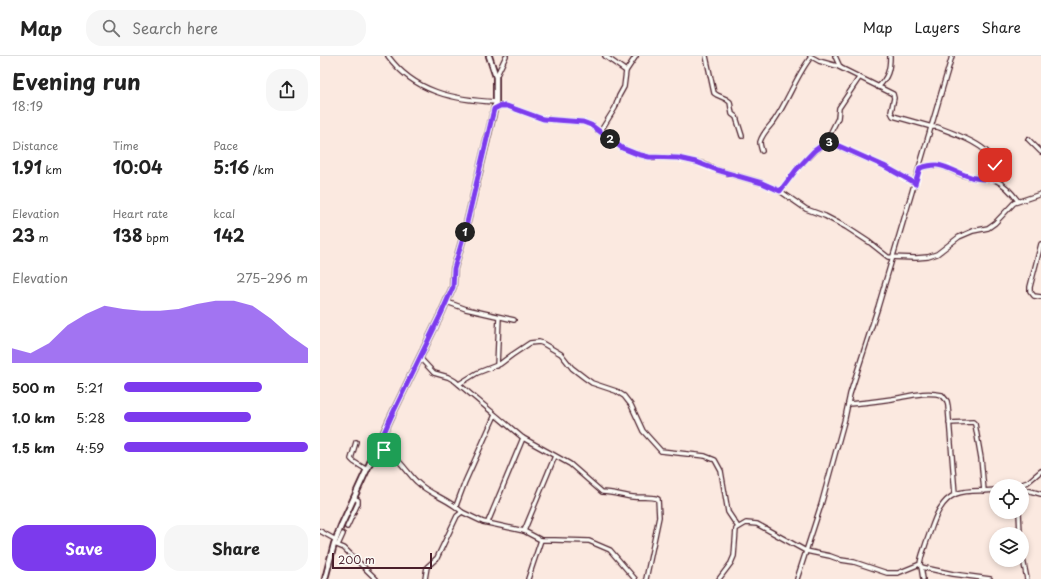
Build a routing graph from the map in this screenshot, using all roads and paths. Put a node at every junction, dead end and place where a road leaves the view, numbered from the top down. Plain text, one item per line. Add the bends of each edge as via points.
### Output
1 (388, 56) edge
2 (489, 56) edge
3 (506, 56) edge
4 (605, 56) edge
5 (636, 56) edge
6 (706, 56) edge
7 (835, 56) edge
8 (890, 56) edge
9 (952, 56) edge
10 (810, 57) edge
11 (841, 68) junction
12 (626, 71) junction
13 (496, 77) junction
14 (859, 78) junction
15 (878, 87) junction
16 (496, 102) junction
17 (494, 109) junction
18 (932, 127) junction
19 (600, 132) junction
20 (742, 136) dead end
21 (1028, 139) dead end
22 (826, 142) junction
23 (762, 151) dead end
24 (1041, 152) edge
25 (920, 168) junction
26 (993, 179) junction
27 (915, 184) junction
28 (780, 191) junction
29 (1041, 194) edge
30 (1018, 201) junction
31 (1041, 244) edge
32 (893, 258) junction
33 (1041, 297) edge
34 (447, 302) junction
35 (499, 317) junction
36 (514, 320) dead end
37 (420, 358) junction
38 (497, 366) junction
39 (459, 384) junction
40 (848, 404) junction
41 (495, 415) junction
42 (949, 423) junction
43 (523, 438) junction
44 (356, 442) dead end
45 (375, 453) junction
46 (555, 456) junction
47 (367, 470) junction
48 (1041, 471) edge
49 (1029, 480) edge
50 (984, 491) junction
51 (989, 491) edge
52 (1029, 491) edge
53 (955, 494) junction
54 (1041, 494) edge
55 (354, 498) junction
56 (456, 506) junction
57 (462, 512) junction
58 (488, 522) junction
59 (347, 527) dead end
60 (738, 527) junction
61 (320, 530) edge
62 (524, 531) junction
63 (342, 534) dead end
64 (541, 540) junction
65 (336, 543) junction
66 (806, 551) junction
67 (920, 565) junction
68 (1025, 567) edge
69 (325, 579) edge
70 (376, 579) edge
71 (425, 579) edge
72 (528, 579) edge
73 (636, 579) edge
74 (646, 579) edge
75 (718, 579) edge
76 (797, 579) edge
77 (923, 579) edge
78 (990, 579) edge
79 (1027, 579) edge

1 - 16 street via 406,76 428,90 467,100
2 - 13 main road
3 - 13 street
4 - 12 street
5 - 12 street
6 - 20 street via 714,92 730,102 732,114 736,117
7 - 11 street
8 - 15 street via 887,77
9 - 18 street
10 - 11 street
10 - 23 street via 789,97 760,141
11 - 14 street
12 - 19 street via 624,87
13 - 16 main road
14 - 15 street
14 - 22 street via 839,108 838,118
15 - 18 street via 893,94 892,115
16 - 17 main road
17 - 19 street via 507,106 543,119 583,122
17 - 34 main road via 454,269 453,287
18 - 25 street
18 - 26 street via 977,144 993,159
19 - 28 street via 622,148 644,156 696,162
21 - 24 street
22 - 27 street via 884,166
22 - 28 street via 796,170
25 - 26 street via 931,164 946,166 969,177
25 - 27 street
26 - 30 street
27 - 32 street
28 - 32 street via 798,204 846,227 885,256
29 - 30 street
30 - 32 street via 995,224 959,237 937,254 928,257
31 - 33 street via 1030,287 1034,296
32 - 40 street
34 - 35 street
34 - 37 main road
35 - 36 street
35 - 38 street
37 - 39 street via 434,373 451,378
37 - 45 main road
38 - 39 street
38 - 60 street via 530,343 542,343 561,354 572,368 585,378 624,396 643,431 661,451 705,456 715,460 721,471 728,512
39 - 41 street
40 - 42 street via 918,393 936,393 947,401
40 - 66 street
41 - 43 street
41 - 56 street
42 - 50 street via 975,424
42 - 53 street
43 - 46 street
43 - 58 street
44 - 47 street via 351,459
45 - 47 main road
45 - 56 street via 379,449 392,455 422,487
46 - 62 street
46 - 74 street via 570,464 602,492 658,499 659,517
47 - 55 main road
48 - 49 street
50 - 51 street
50 - 53 street
52 - 54 street
53 - 67 street via 940,509 921,556
55 - 59 street via 358,503
55 - 65 main road
56 - 57 street
57 - 58 street
57 - 71 street via 458,513 453,522 437,558 427,567
58 - 62 street
60 - 66 street via 746,523 757,524
60 - 75 street via 734,556
61 - 65 street
62 - 64 street
63 - 65 street
64 - 72 street
64 - 73 street via 586,541 610,550
65 - 69 main road
65 - 70 street via 359,561
66 - 67 street via 891,574
66 - 76 street
67 - 77 street
67 - 78 street via 953,574
68 - 79 street

